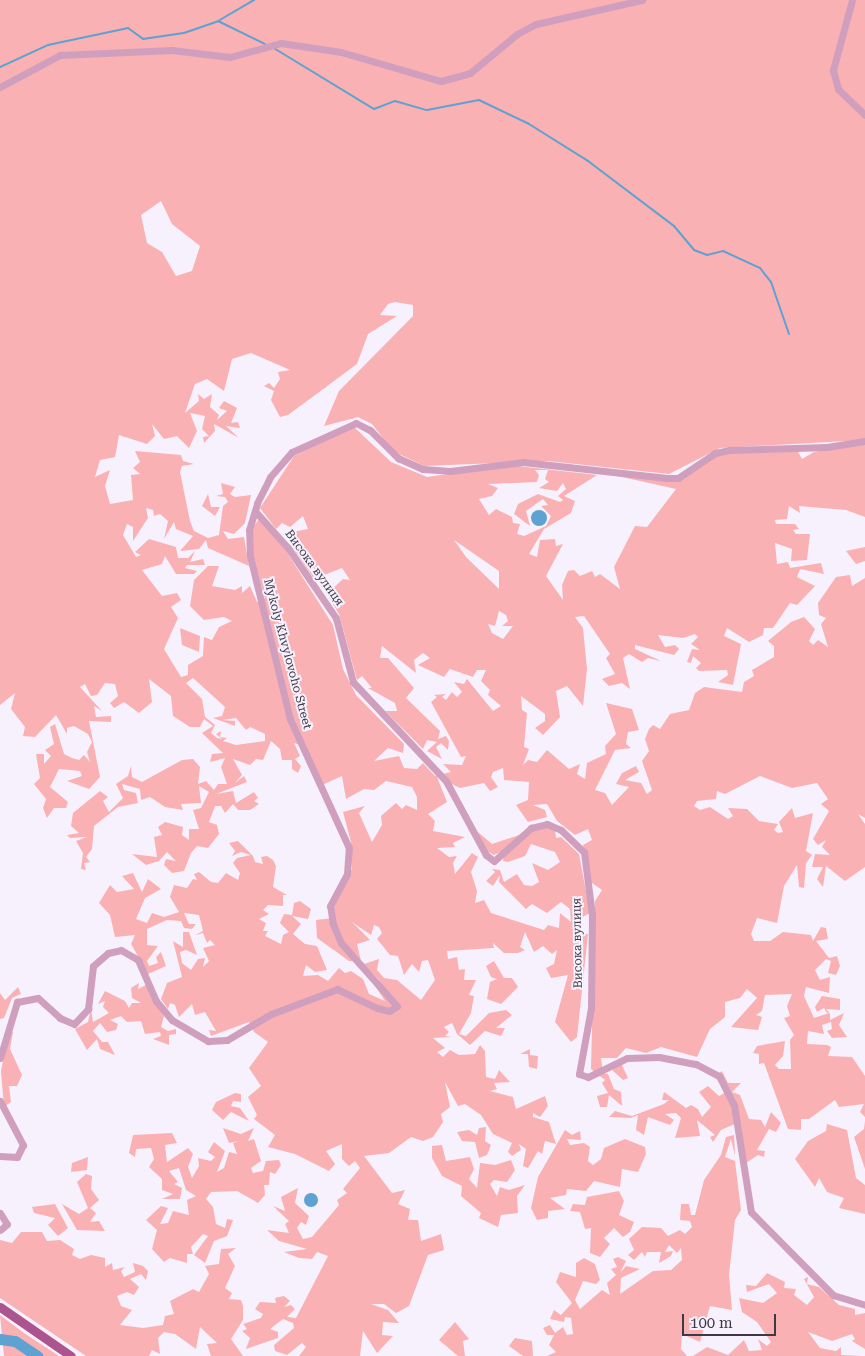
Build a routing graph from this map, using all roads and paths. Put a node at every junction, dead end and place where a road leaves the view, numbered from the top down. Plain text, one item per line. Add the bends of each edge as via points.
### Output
1 (642, 0) edge
2 (852, 0) edge
3 (0, 87) edge
4 (865, 115) edge
5 (865, 441) edge
6 (255, 511) junction
7 (0, 1058) edge
8 (0, 1101) edge
9 (0, 1156) edge
10 (0, 1213) edge
11 (0, 1230) edge
12 (865, 1305) edge
13 (0, 1307) edge
14 (71, 1356) edge

1 - 3 street via 536,24 517,34 470,73 441,82 341,52 281,43 230,57 172,50 60,55
2 - 4 street via 833,70 838,89
5 - 6 street via 827,447 729,450 715,453 678,478 523,462 436,471 398,458 370,430 356,423 292,452 263,488
6 - 7 street, Mykoly Khvylovoho Street via 249,530 250,556 290,719 349,848 347,874 330,906 332,924 341,943 397,1006 389,1011 377,1008 337,989 271,1014 227,1040 208,1041 172,1020 156,1000 138,960 122,950 108,953 93,966 86,1016 74,1024 60,1018 38,998 17,1002
6 - 12 street, Висока вулиця via 288,548 336,618 353,682 446,781 486,856 494,860 531,828 547,824 561,830 584,852 592,915 591,1008 579,1074 588,1077 627,1058 659,1057 696,1064 719,1076 734,1105 751,1212 833,1294
8 - 9 street via 23,1145 17,1157
10 - 11 street via 7,1224
13 - 14 main road

